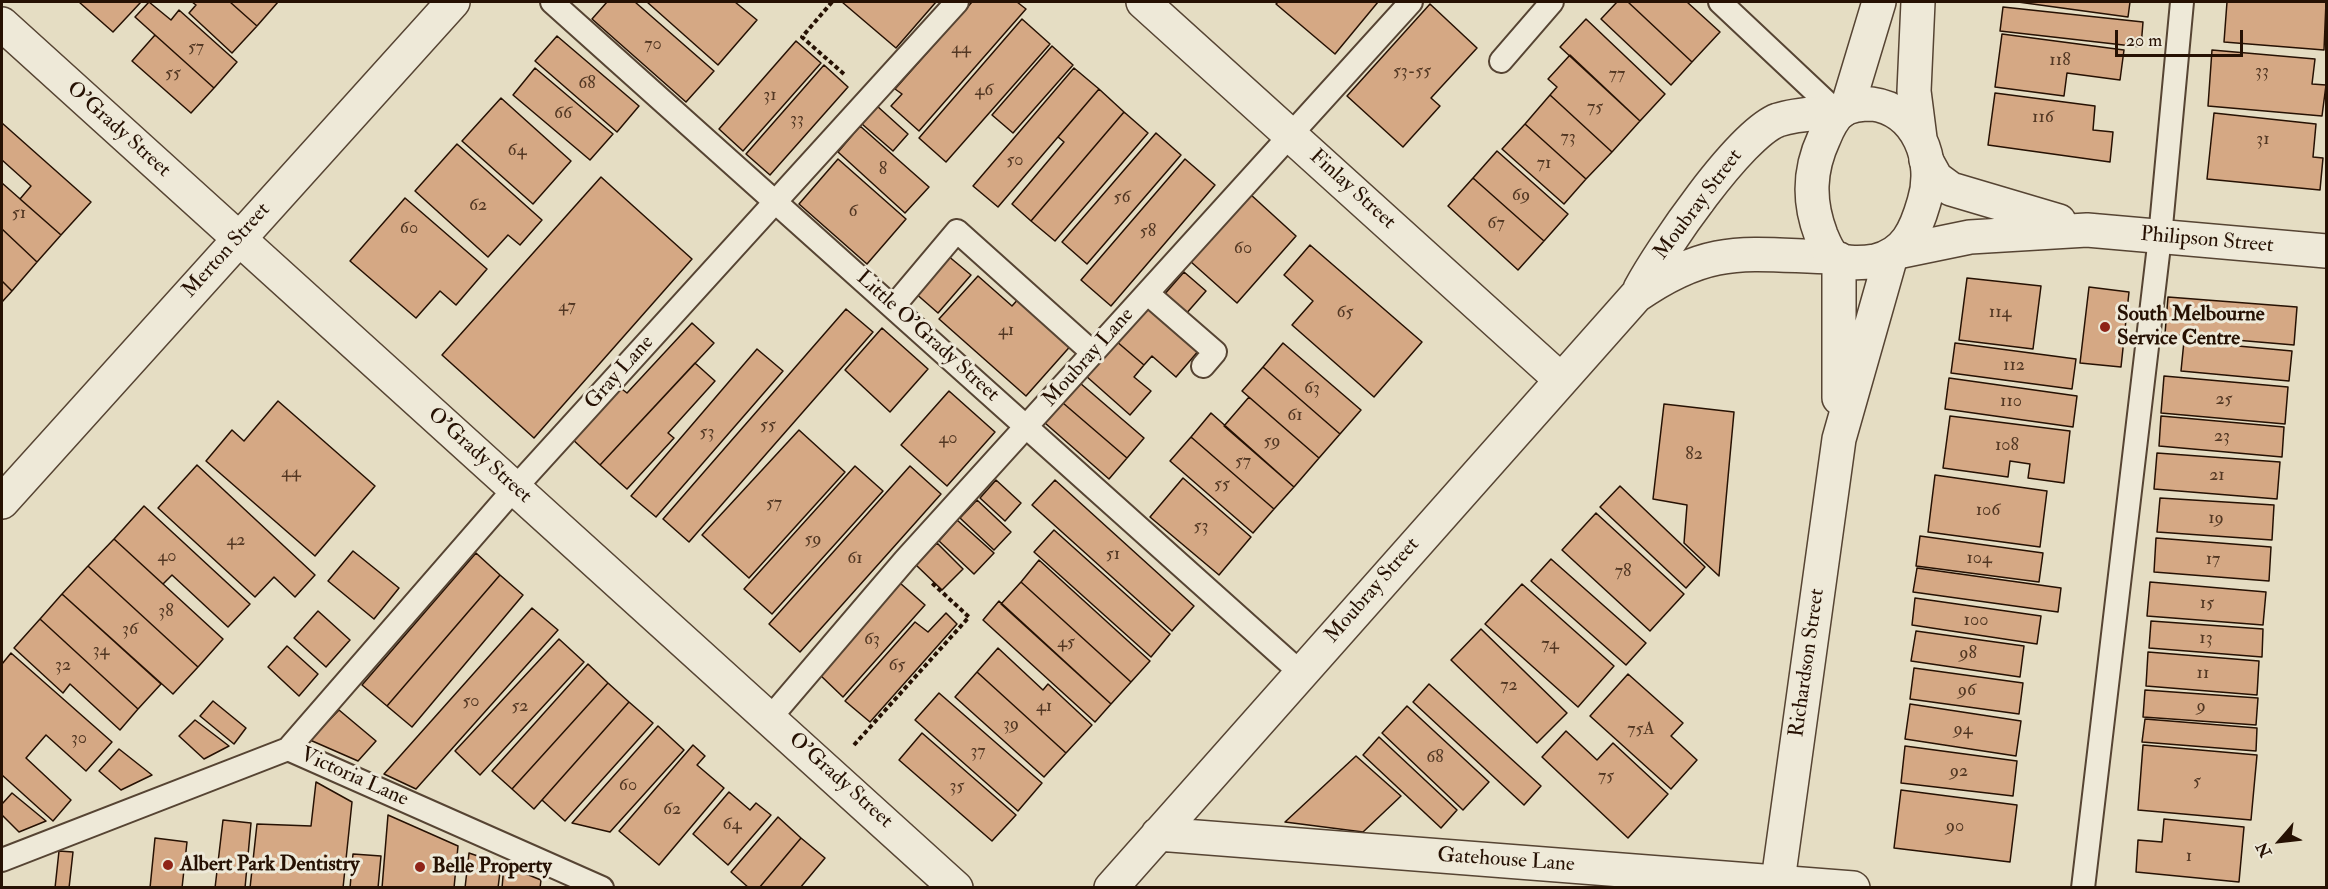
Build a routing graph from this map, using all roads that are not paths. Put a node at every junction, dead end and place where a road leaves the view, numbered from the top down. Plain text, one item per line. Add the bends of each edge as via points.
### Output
1 (453, 2) edge
2 (552, 2) edge
3 (957, 2) edge
4 (1143, 2) edge
5 (1411, 2) edge
6 (1552, 2) edge
7 (1720, 2) edge
8 (1879, 2) edge
9 (1918, 2) edge
10 (2182, 2) edge
11 (2, 24) edge
12 (1501, 61) dead end
13 (1842, 110) junction
14 (1292, 135) junction
15 (1924, 154) junction
16 (776, 201) junction
17 (2087, 230) junction
18 (2160, 237) junction
19 (239, 239) junction
20 (2326, 251) edge
21 (1894, 254) junction
22 (1836, 258) junction
23 (1147, 293) junction
24 (1636, 296) junction
25 (893, 307) junction
26 (1093, 353) junction
27 (1203, 366) dead end
28 (1560, 379) junction
29 (1026, 427) junction
30 (1839, 439) junction
31 (515, 488) junction
32 (2, 502) edge
33 (1301, 673) junction
34 (770, 718) junction
35 (288, 749) junction
36 (1158, 834) junction
37 (2, 860) edge
38 (1777, 885) edge
39 (602, 888) edge
40 (956, 888) edge
41 (1111, 888) edge
42 (1853, 888) edge
43 (2083, 888) edge

1 - 19 street, Merton Street
2 - 16 lane, Little O'Grady Street
3 - 16 lane, Gray Lane
4 - 14 street, Finlay Street
5 - 14 lane, Moubray Lane
6 - 12 lane
7 - 13 lane
8 - 13 street
9 - 15 street via 1914,91
10 - 18 lane
11 - 19 street, O'Grady Street
13 - 15 street via 1872,104 1896,109 1912,125
13 - 22 street via 1820,147 1812,180 1816,219 1823,241
13 - 24 street, Moubray Street via 1777,121 1745,144 1667,246
14 - 23 lane, Moubray Lane
14 - 28 street, Finlay Street
15 - 17 street, Philipson Street via 1936,178 1951,189
15 - 21 street via 1928,182 1924,201 1910,239
16 - 25 lane, Little O'Grady Street
16 - 31 lane, Gray Lane
17 - 18 street, Philipson Street
17 - 21 street, Philipson Street via 1977,236
18 - 20 street, Philipson Street
18 - 43 lane
19 - 31 street, O'Grady Street
19 - 32 street, Merton Street
21 - 22 street via 1866,262
21 - 30 street, Richardson Street
22 - 24 street, Moubray Street via 1719,256 1675,271
22 - 30 street, Richardson Street
23 - 26 lane, Moubray Lane
23 - 27 lane via 1215,352
24 - 28 street, Moubray Street
25 - 26 lane via 957,231
25 - 29 lane, Little O'Grady Street
26 - 29 lane, Moubray Lane
28 - 33 street, Moubray Street
29 - 33 lane, Little O'Grady Street
29 - 34 lane, Moubray Lane
30 - 38 street, Richardson Street
31 - 34 street, O'Grady Street
31 - 35 lane, Gray Lane
33 - 36 street, Moubray Street
34 - 40 street, O'Grady Street
35 - 37 lane, Victoria Lane
35 - 39 lane, Victoria Lane
36 - 38 street, Gatehouse Lane
36 - 41 street, Moubray Street
38 - 42 street, Gatehouse Lane

